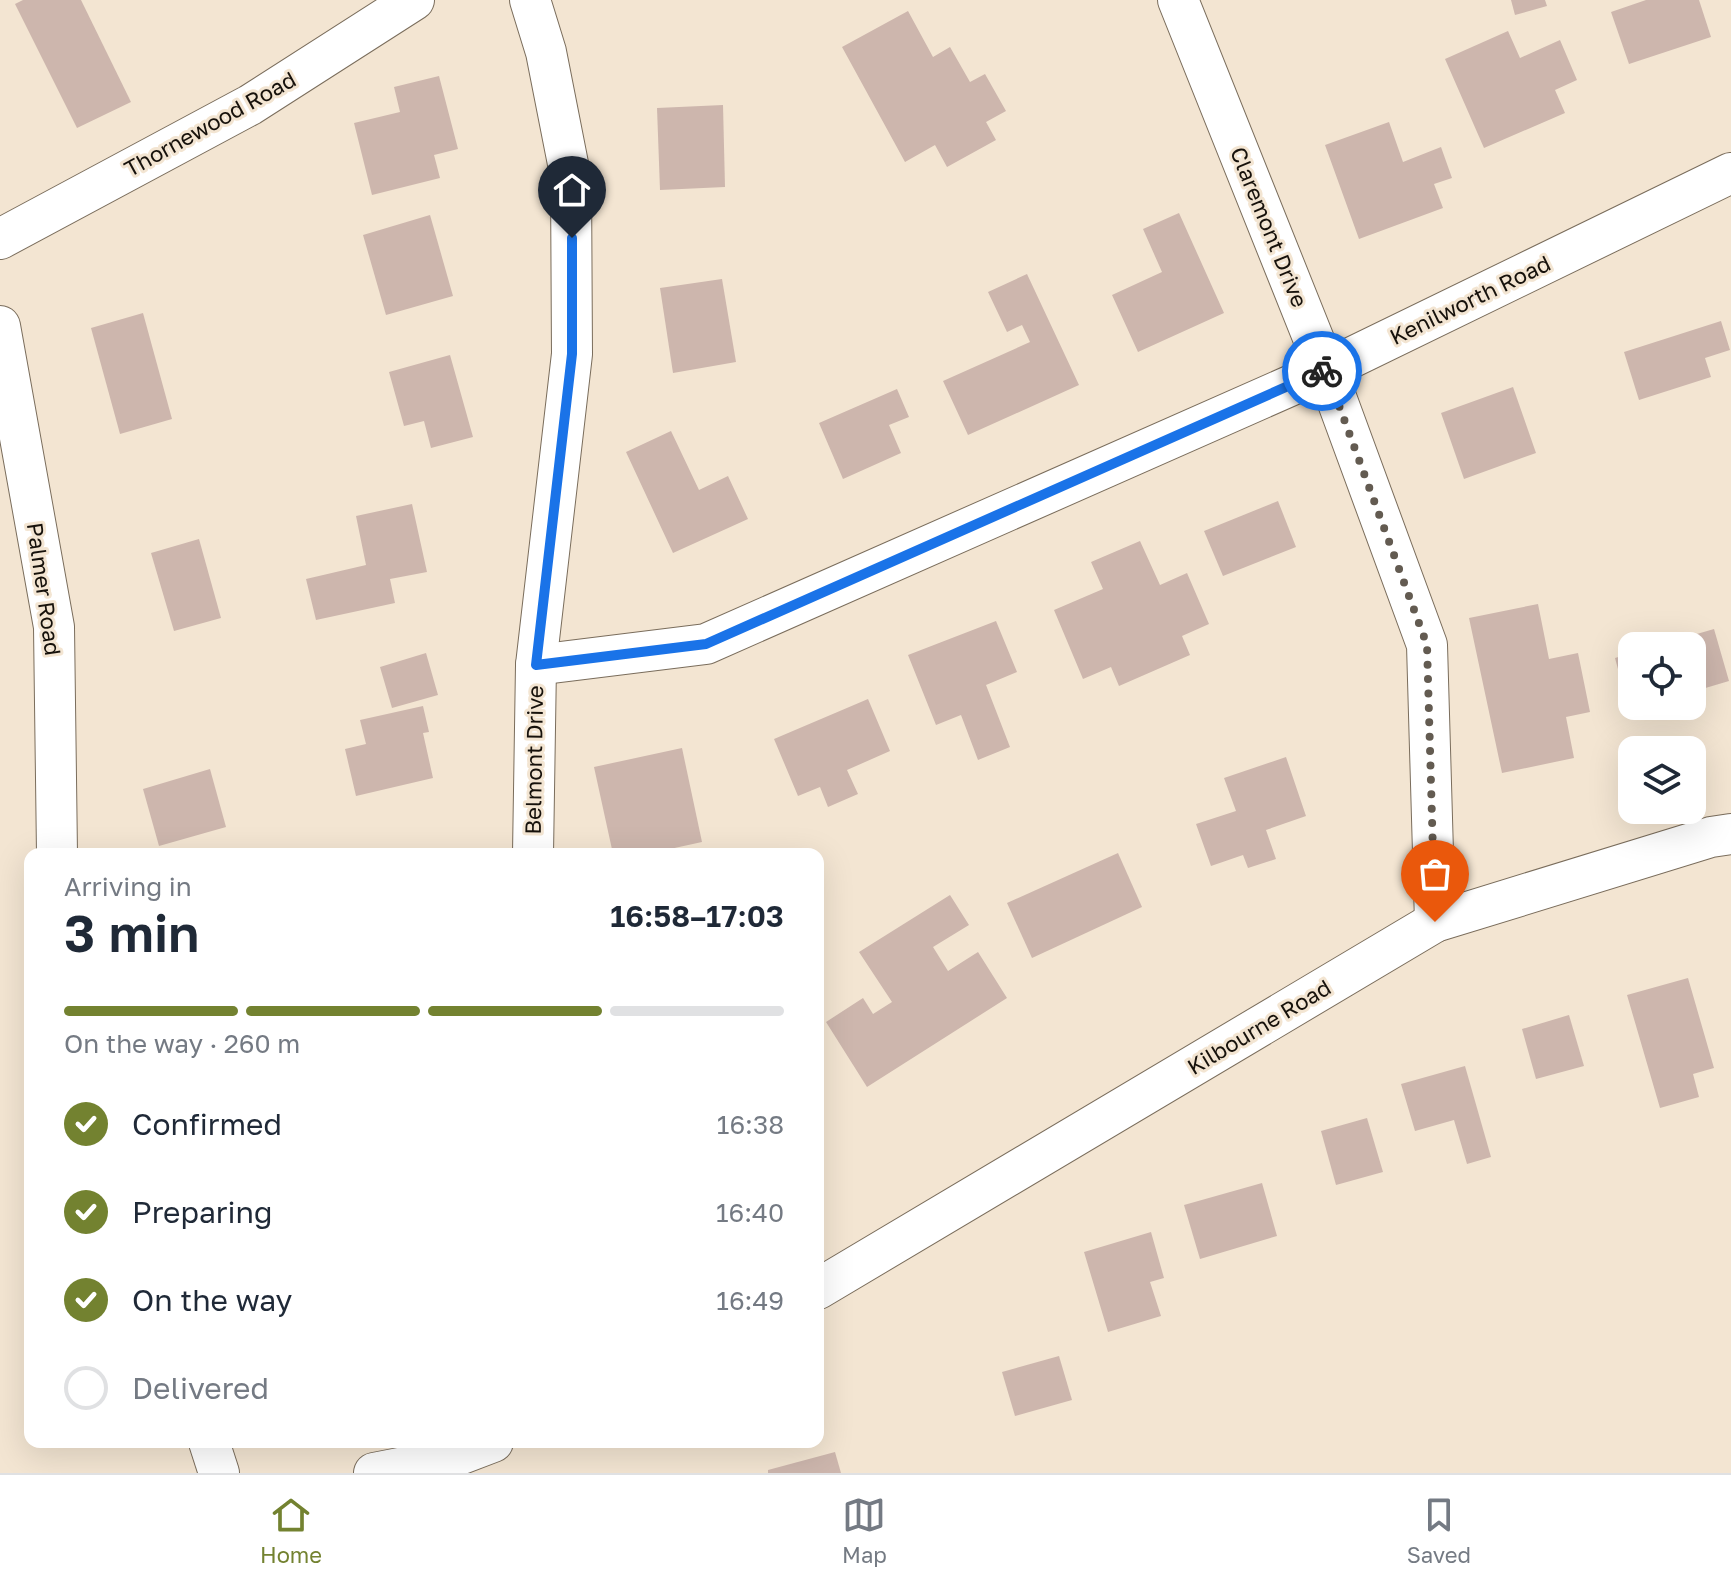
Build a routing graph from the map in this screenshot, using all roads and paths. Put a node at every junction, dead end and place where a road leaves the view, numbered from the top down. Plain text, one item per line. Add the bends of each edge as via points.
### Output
1 (414, 0) edge
2 (530, 0) edge
3 (1178, 0) edge
4 (1731, 173) edge
5 (0, 239) edge
6 (0, 326) edge
7 (1326, 370) junction
8 (536, 665) junction
9 (1731, 834) edge
10 (57, 848) edge
11 (533, 848) edge
12 (1435, 922) junction
13 (824, 1285) edge
14 (211, 1448) edge
15 (477, 1448) edge
16 (219, 1473) edge
17 (374, 1473) edge

1 - 5 street, Thornewood Road via 250,105
2 - 8 street, Belmont Drive via 571,179 572,354
3 - 7 street, Claremont Drive
4 - 7 street, Kenilworth Road
6 - 10 street, Palmer Road via 54,627
7 - 8 street, Kenilworth Road via 706,644
7 - 12 street, Claremont Drive via 1427,645
8 - 11 street, Belmont Drive
9 - 12 street, Kilbourne Road
12 - 13 street, Kilbourne Road
14 - 16 street
15 - 17 street

